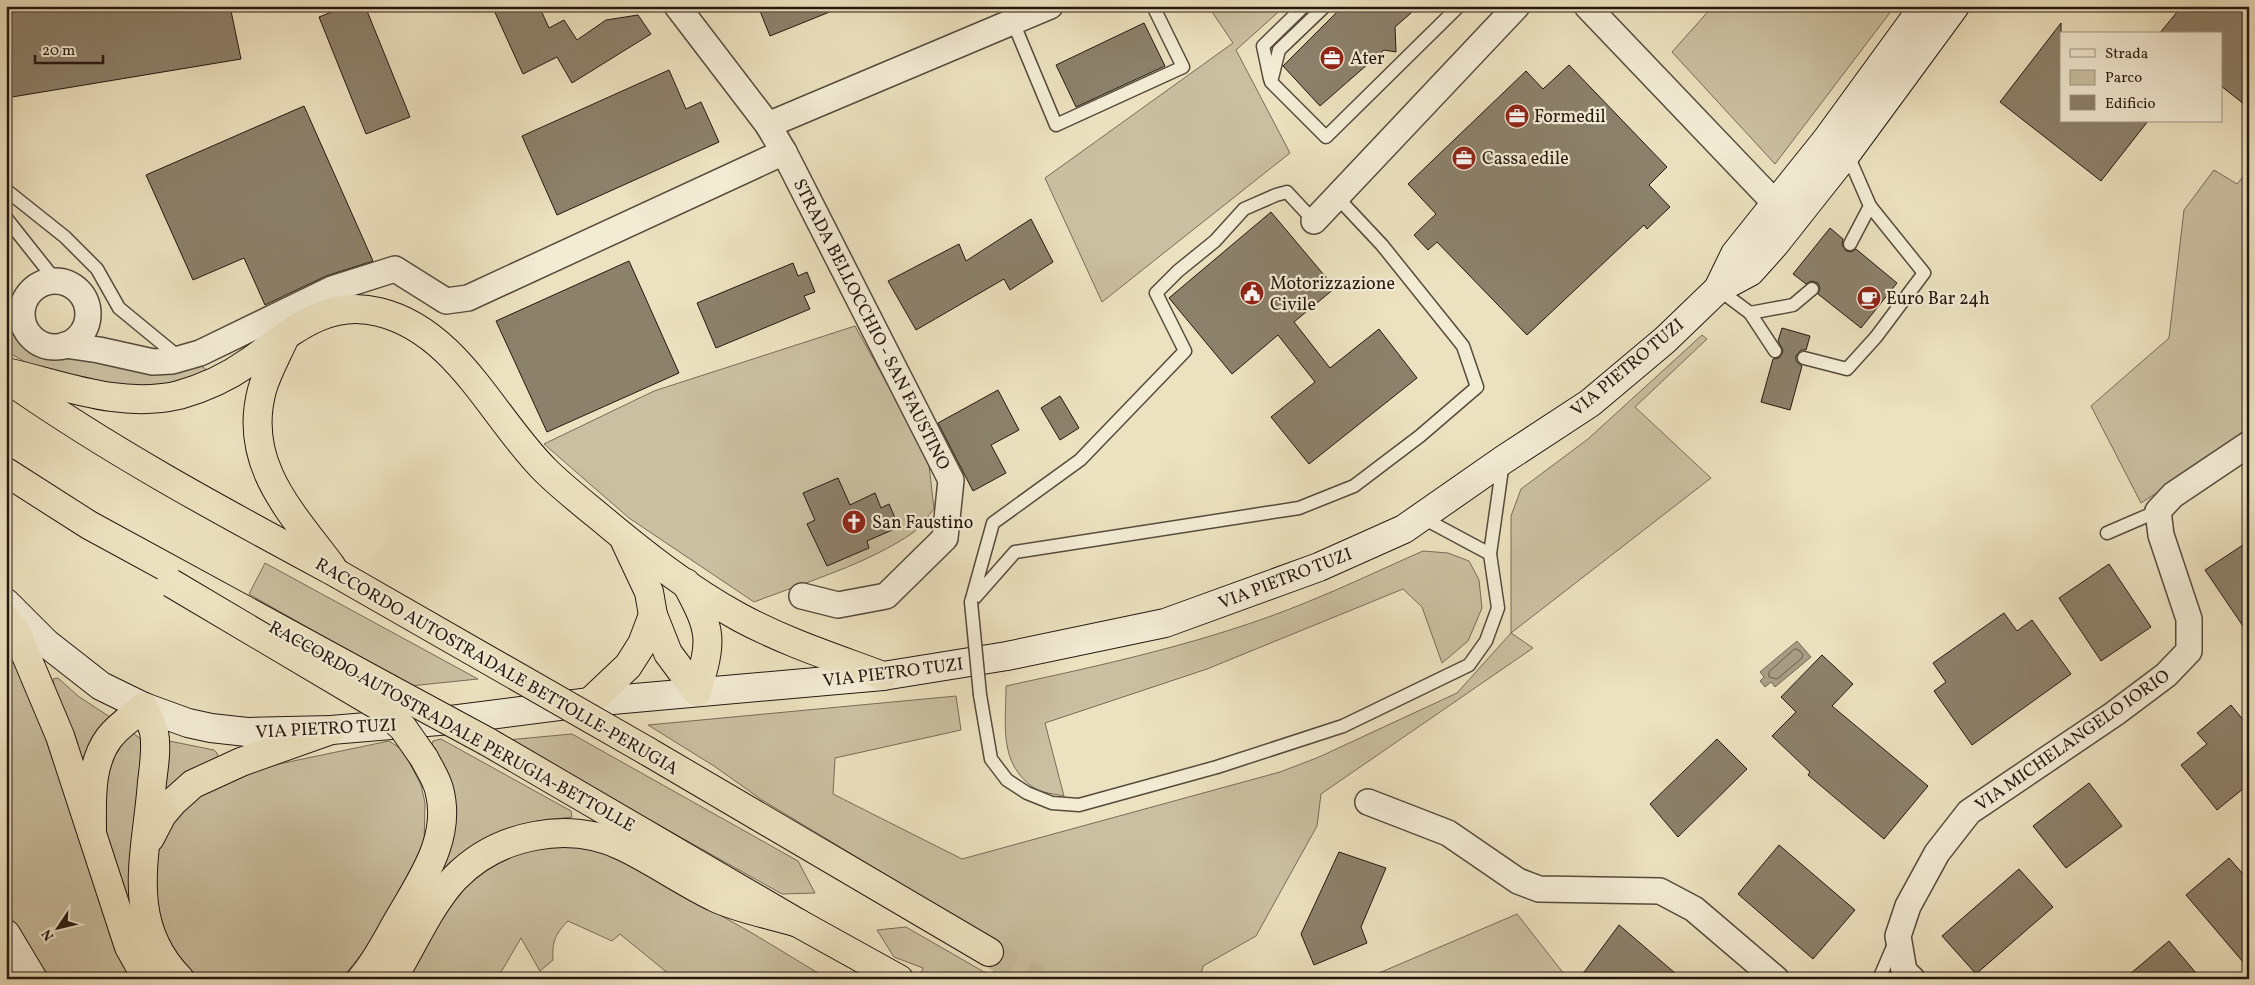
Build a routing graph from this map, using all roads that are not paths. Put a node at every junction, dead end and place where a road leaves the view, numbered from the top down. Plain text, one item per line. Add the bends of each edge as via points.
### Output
1 (677, 6) edge
2 (1050, 6) edge
3 (1153, 6) edge
4 (1304, 6) edge
5 (1325, 6) edge
6 (1459, 6) edge
7 (1517, 6) edge
8 (1587, 6) edge
9 (1924, 6) edge
10 (1955, 6) edge
11 (1013, 22) junction
12 (1271, 82) junction
13 (768, 125) junction
14 (784, 152) junction
15 (1847, 153) junction
16 (6, 190) edge
17 (1336, 196) junction
18 (1776, 204) junction
19 (1870, 206) junction
20 (6, 218) edge
21 (1314, 221) joint
22 (1850, 244) dead end
23 (56, 281) junction
24 (1718, 289) junction
25 (1812, 289) dead end
26 (14, 306) edge
27 (88, 311) junction
28 (1750, 313) junction
29 (288, 332) junction
30 (65, 345) junction
31 (1775, 351) dead end
32 (131, 356) junction
33 (1804, 358) dead end
34 (181, 359) junction
35 (6, 372) edge
36 (6, 378) edge
37 (2249, 444) edge
38 (1503, 460) junction
39 (6, 472) edge
40 (2158, 511) junction
41 (1421, 517) junction
42 (89, 525) junction
43 (2107, 533) dead end
44 (624, 537) junction
45 (1490, 554) junction
46 (338, 574) junction
47 (686, 583) junction
48 (802, 596) dead end
49 (971, 602) junction
50 (6, 603) edge
51 (653, 615) junction
52 (6, 618) edge
53 (883, 676) junction
54 (697, 692) junction
55 (590, 702) junction
56 (144, 707) junction
57 (331, 730) junction
58 (1368, 802) dead end
59 (92, 833) junction
60 (146, 846) junction
61 (798, 923) junction
62 (6, 934) edge
63 (1898, 936) junction
64 (989, 952) tunnel mouth
65 (33, 979) edge
66 (147, 979) edge
67 (180, 979) edge
68 (361, 979) edge
69 (390, 979) edge
70 (899, 979) edge
71 (1776, 979) edge
72 (1879, 979) edge
73 (1912, 979) edge

1 - 13 street, STRADA BELLOCCHIO - SAN FAUSTINO
2 - 11 street
3 - 11 lane via 1183,67 1056,124
4 - 12 lane via 1264,46
5 - 12 lane via 1279,50
6 - 12 lane via 1326,137
7 - 17 street
8 - 18 street
9 - 18 main road, VIA PIETRO TUZI
10 - 15 main road, VIA PIETRO TUZI
11 - 13 street
13 - 14 street, STRADA BELLOCCHIO - SAN FAUSTINO
14 - 34 street via 468,298 446,301 395,269 332,289 200,354
14 - 48 street, STRADA BELLOCCHIO - SAN FAUSTINO via 951,480 945,538 886,596 838,605
15 - 19 lane
15 - 24 main road, VIA PIETRO TUZI via 1750,272
16 - 34 lane via 64,237 97,269 119,308
17 - 21 street
17 - 49 lane via 1382,245 1463,346 1477,387 1354,486 1299,508 1015,552
18 - 24 main road, VIA PIETRO TUZI via 1736,254
19 - 22 lane
19 - 33 lane via 1924,273 1876,337 1846,369
20 - 23 lane
21 - 49 lane via 1287,192 1244,209 1215,241 1156,293 1185,351 1080,460 994,523
23 - 26 street via 42,283
23 - 27 street via 72,285 80,292
24 - 28 lane
24 - 38 main road, VIA PIETRO TUZI via 1665,340 1590,403
25 - 28 lane via 1793,306
26 - 30 street via 33,338 48,346
27 - 30 street via 88,322 83,332
27 - 32 street via 111,343
28 - 31 lane
29 - 35 highway via 214,383 179,395 120,399
29 - 44 highway via 341,309 378,311 414,324 441,344 544,469
29 - 46 highway via 262,390 258,434 262,454 270,478 285,505
30 - 32 street
32 - 34 street via 153,362
36 - 46 highway, RACCORDO AUTOSTRADALE BETTOLLE-PERUGIA via 148,469
37 - 40 street via 2173,495
38 - 41 main road, VIA PIETRO TUZI
38 - 45 lane
39 - 42 highway, RACCORDO AUTOSTRADALE PERUGIA-BETTOLLE
40 - 43 lane
40 - 63 street, VIA MICHELANGELO IORIO via 2160,535 2189,619 2189,651 2166,675 2122,708 1969,812 1937,853 1908,906
41 - 45 lane
41 - 53 main road, VIA PIETRO TUZI via 1404,529 1320,567 1164,623 1007,656
42 - 61 highway, RACCORDO AUTOSTRADALE PERUGIA-BETTOLLE, bridge via 488,742
42 - 68 highway, bridge via 171,583 382,708 403,728 424,758 439,788 442,808 438,845 426,873
44 - 47 highway
44 - 51 highway via 649,592
45 - 49 lane, bridge via 1498,608 1486,641 1469,665 1343,726 1217,767 1079,805 1052,803 1027,794 1007,780 991,759 980,695
46 - 64 highway, RACCORDO AUTOSTRADALE BETTOLLE-PERUGIA, bridge
47 - 53 highway via 740,617 800,646
47 - 54 highway via 709,635 708,653
50 - 56 main road, VIA PIETRO TUZI via 46,643 101,686
51 - 54 highway via 668,653
51 - 55 highway via 642,644 628,666
52 - 59 highway via 17,634 60,736
53 - 54 main road, VIA PIETRO TUZI
54 - 55 main road, VIA PIETRO TUZI
55 - 57 main road, VIA PIETRO TUZI via 451,720
56 - 57 main road, VIA PIETRO TUZI via 211,728 247,732
56 - 59 highway via 108,739 101,753 93,776
56 - 60 highway via 154,732 155,750
57 - 60 highway via 241,762 193,784 162,815
58 - 71 street via 1448,832 1518,881 1539,889 1660,891 1694,909
59 - 66 highway via 129,947
60 - 67 highway via 141,885 146,918 158,951
61 - 69 highway via 715,898 622,846 585,835 550,832 520,839 494,851 455,878
61 - 70 highway, RACCORDO AUTOSTRADALE PERUGIA-BETTOLLE
62 - 65 main road
63 - 72 lane
63 - 73 street, VIA MICHELANGELO IORIO via 1904,970

